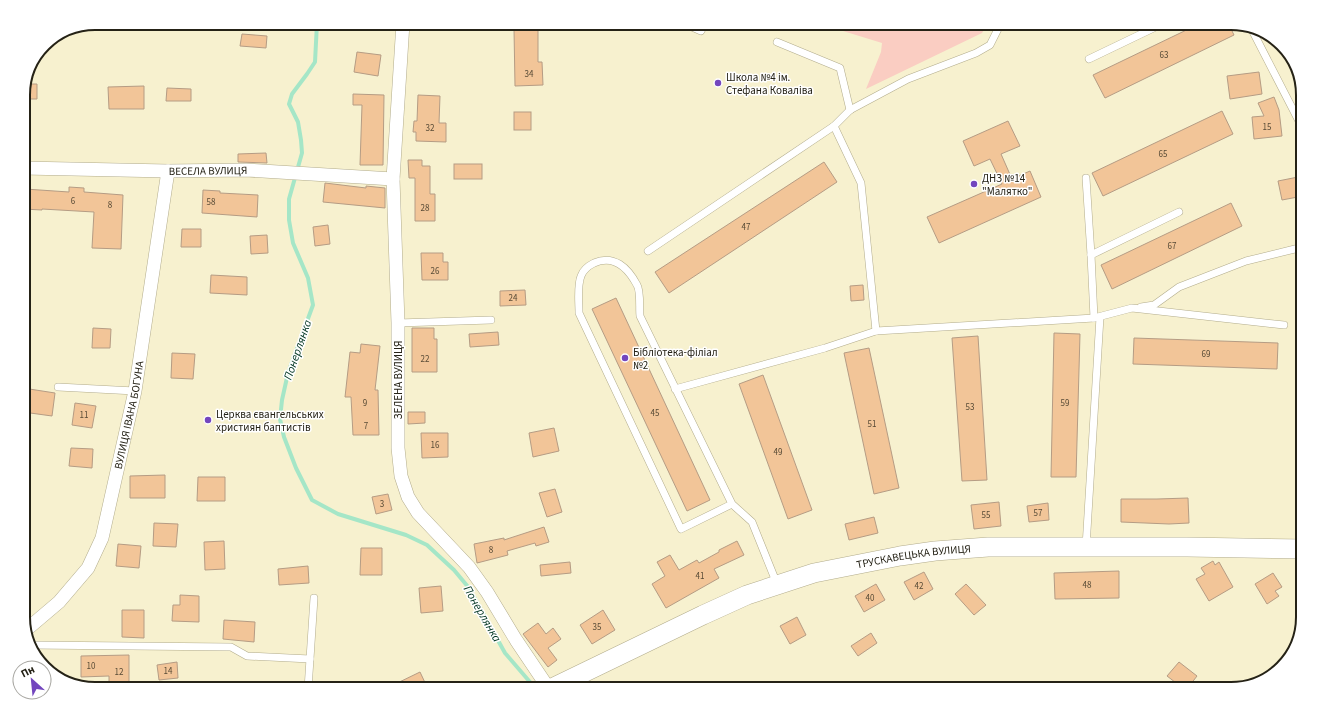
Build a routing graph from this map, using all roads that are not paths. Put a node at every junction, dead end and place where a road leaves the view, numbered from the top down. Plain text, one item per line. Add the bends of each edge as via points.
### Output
1 (403, 30) edge
2 (998, 30) edge
3 (1149, 30) edge
4 (1254, 35) edge
5 (777, 42) dead end
6 (1089, 59) dead end
7 (850, 110) junction
8 (1296, 115) edge
9 (834, 126) junction
10 (30, 168) edge
11 (168, 171) junction
12 (1086, 178) dead end
13 (393, 179) junction
14 (1179, 212) dead end
15 (1296, 250) edge
16 (648, 251) dead end
17 (1091, 255) junction
18 (1132, 308) junction
19 (1097, 317) junction
20 (491, 320) dead end
21 (398, 323) junction
22 (1284, 325) dead end
23 (876, 331) junction
24 (58, 386) dead end
25 (675, 389) junction
26 (135, 391) junction
27 (732, 504) junction
28 (1086, 547) junction
29 (1296, 549) edge
30 (777, 584) junction
31 (314, 598) dead end
32 (31, 626) edge
33 (37, 645) edge
34 (310, 659) junction
35 (308, 682) edge
36 (549, 682) edge
37 (566, 682) edge

1 - 13 street, ЗЕЛЕНА ВУЛИЦЯ
2 - 7 lane via 990,45 976,53 908,79
3 - 6 lane
4 - 8 lane
5 - 7 lane via 840,68
7 - 9 lane
9 - 16 lane
9 - 23 lane via 861,183
10 - 11 street, ВЕСЕЛА ВУЛИЦЯ
11 - 13 street, ВЕСЕЛА ВУЛИЦЯ via 246,170
11 - 26 street, ВУЛИЦЯ ІВАНА БОГУНА
12 - 17 lane
13 - 21 street, ЗЕЛЕНА ВУЛИЦЯ
14 - 17 lane
15 - 18 lane via 1246,262 1179,287 1154,304
17 - 19 lane
18 - 19 lane
18 - 22 lane
19 - 23 lane
19 - 28 lane
20 - 21 lane
21 - 36 street, ЗЕЛЕНА ВУЛИЦЯ via 398,448 401,476 408,497 418,513 469,567 516,640
23 - 25 lane via 825,348
24 - 26 lane
25 - 27 lane
25 - 27 lane via 640,316 638,287 625,268 617,262 600,260 591,264 581,274 579,281 579,313 681,529
26 - 32 street, ВУЛИЦЯ ІВАНА БОГУНА via 102,538 88,568 59,602
27 - 30 lane via 752,522
28 - 29 main road, ТРУСКАВЕЦЬКА ВУЛИЦЯ
28 - 30 main road, ТРУСКАВЕЦЬКА ВУЛИЦЯ via 988,547 935,551 840,567
30 - 37 main road, ТРУСКАВЕЦЬКА ВУЛИЦЯ via 746,595
31 - 34 lane
33 - 34 lane via 231,647 247,656
34 - 35 lane

